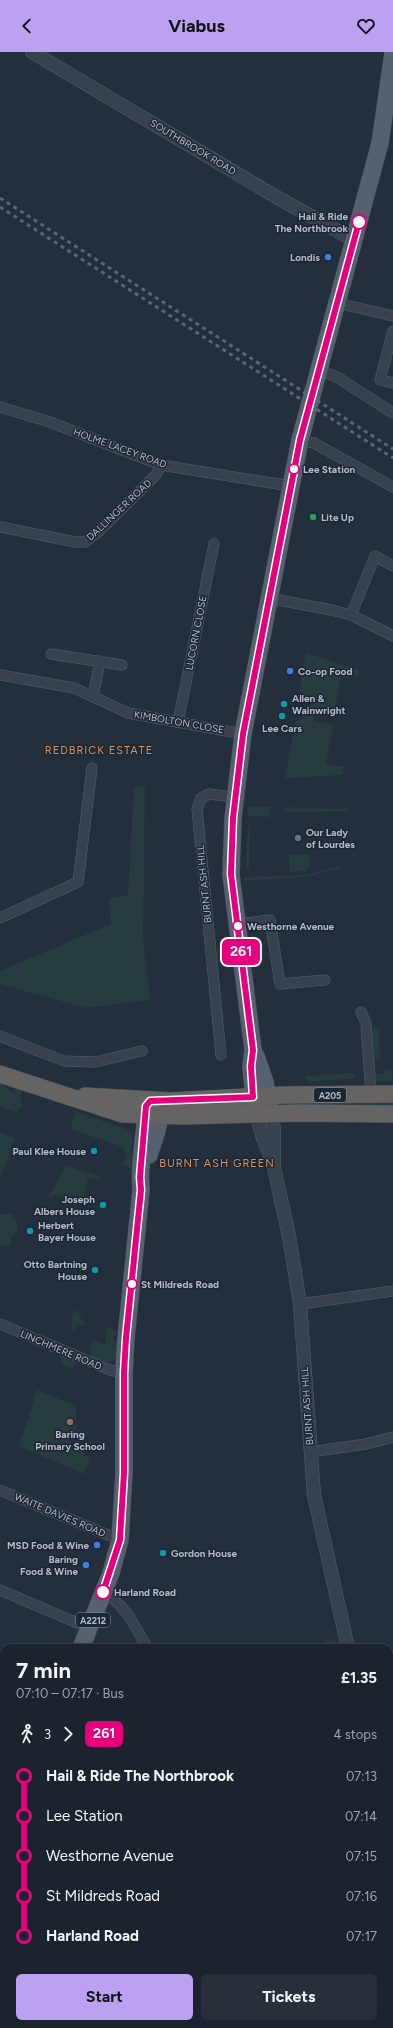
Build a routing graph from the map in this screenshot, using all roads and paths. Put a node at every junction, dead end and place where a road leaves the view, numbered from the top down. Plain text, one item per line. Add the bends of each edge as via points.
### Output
1 (32, 52) edge
2 (393, 52) edge
3 (388, 123) edge
4 (354, 240) junction
5 (337, 303) junction
6 (393, 316) edge
7 (393, 331) edge
8 (318, 370) junction
9 (393, 383) edge
10 (0, 407) edge
11 (393, 413) edge
12 (300, 440) junction
13 (161, 465) junction
14 (290, 486) junction
15 (393, 487) edge
16 (0, 527) edge
17 (214, 544) dead end
18 (393, 566) edge
19 (268, 598) junction
20 (351, 616) junction
21 (393, 636) edge
22 (51, 654) dead end
23 (100, 661) junction
24 (122, 665) dead end
25 (0, 675) edge
26 (93, 697) junction
27 (178, 722) junction
28 (243, 734) junction
29 (92, 768) dead end
30 (235, 797) junction
31 (0, 918) edge
32 (237, 924) junction
33 (325, 980) dead end
34 (361, 1012) dead end
35 (0, 1036) edge
36 (142, 1051) dead end
37 (221, 1055) dead end
38 (0, 1074) edge
39 (371, 1094) junction
40 (393, 1094) edge
41 (64, 1095) junction
42 (260, 1096) junction
43 (152, 1108) junction
44 (122, 1114) junction
45 (263, 1114) junction
46 (393, 1114) edge
47 (142, 1152) junction
48 (140, 1184) junction
49 (393, 1291) edge
50 (300, 1304) junction
51 (0, 1324) edge
52 (124, 1373) junction
53 (393, 1437) edge
54 (310, 1452) junction
55 (0, 1490) edge
56 (120, 1540) junction
57 (0, 1590) edge
58 (103, 1592) junction
59 (90, 1628) junction
60 (83, 1644) edge
61 (145, 1644) edge
62 (347, 1644) edge

1 - 4 street, SOUTHBROOK ROAD via 283,201
2 - 3 main road, BURNT ASH HILL
3 - 4 main road, BURNT ASH HILL via 380,143
4 - 5 main road, BURNT ASH HILL
5 - 6 street
5 - 8 main road, BURNT ASH HILL
7 - 9 street via 380,380
8 - 11 street via 337,377
8 - 12 main road, BURNT ASH HILL
10 - 13 street, HOLME LACEY ROAD via 50,422
12 - 14 main road, BURNT ASH HILL
12 - 15 street via 314,444
13 - 14 street, HOLME LACEY ROAD
13 - 16 street, DALLINGER ROAD via 156,475 85,542
14 - 19 main road, BURNT ASH HILL
17 - 27 street, LUCORN CLOSE
18 - 20 street via 375,556
19 - 20 street
19 - 28 main road, BURNT ASH HILL
20 - 21 street
22 - 23 street
23 - 24 street
23 - 26 street
25 - 26 street, KIMBOLTON CLOSE via 74,688
26 - 27 street, KIMBOLTON CLOSE via 128,713
27 - 28 street, KIMBOLTON CLOSE
28 - 30 main road, BURNT ASH HILL
29 - 31 street via 78,882
30 - 32 main road, BURNT ASH HILL via 231,874
30 - 37 street, BURNT ASH HILL via 209,794 201,798 197,809
32 - 33 street via 270,920 280,984
32 - 42 main road, BURNT ASH HILL via 253,1050 261,1069
34 - 39 street via 366,1023
35 - 36 street via 64,1061 95,1062
38 - 41 highway, A205
39 - 40 highway, A205
39 - 42 highway, A205
41 - 43 highway, A205
41 - 44 highway, A205
42 - 43 highway, A205
42 - 45 main road, BURNT ASH HILL
43 - 44 highway, A205
43 - 45 highway, A205
43 - 47 main road, A2212
43 - 48 main road, A2212 via 158,1127
44 - 47 main road, A2212 via 134,1126
45 - 46 highway, A205
45 - 50 street, BURNT ASH HILL via 265,1145 273,1163
47 - 48 main road, A2212
48 - 52 main road, A2212
49 - 50 street
50 - 54 street, BURNT ASH HILL
51 - 52 street, LINCHMERE ROAD via 110,1370
52 - 56 main road, A2212 via 124,1473
53 - 54 street via 366,1444
54 - 62 street, BURNT ASH HILL via 314,1494
55 - 56 street, WAITE DAVIES ROAD
56 - 58 main road, A2212
57 - 59 street
58 - 59 main road, A2212
58 - 61 street via 127,1611
59 - 60 main road, A2212

